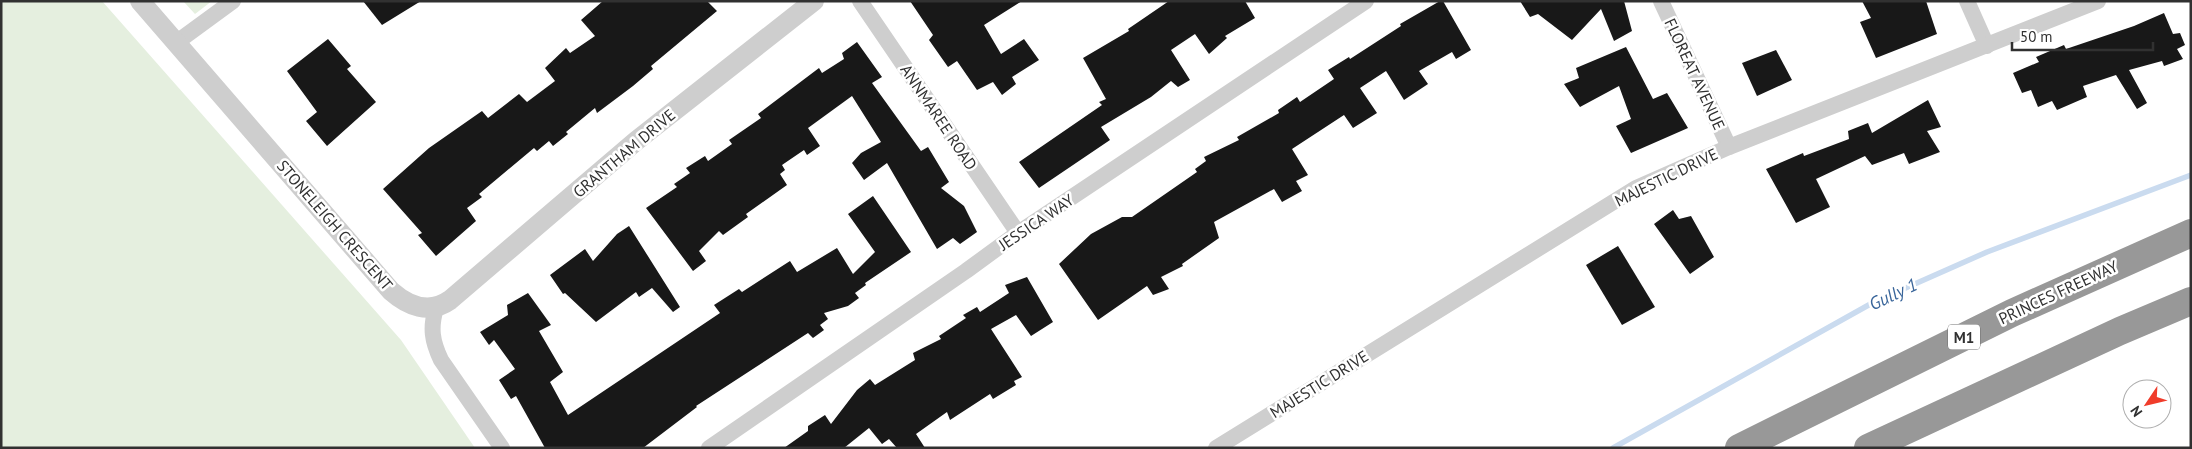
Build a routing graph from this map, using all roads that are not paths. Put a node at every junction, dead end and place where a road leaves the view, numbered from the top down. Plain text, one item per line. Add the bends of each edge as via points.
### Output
1 (140, 1) edge
2 (233, 1) edge
3 (814, 1) edge
4 (860, 1) edge
5 (1366, 1) edge
6 (1661, 1) edge
7 (1967, 1) edge
8 (2098, 1) edge
9 (177, 42) junction
10 (1987, 46) junction
11 (1729, 147) junction
12 (1018, 233) junction
13 (2191, 233) edge
14 (2191, 301) edge
15 (436, 308) junction
16 (502, 448) edge
17 (709, 448) edge
18 (1216, 448) edge
19 (1739, 448) edge
20 (1868, 448) edge

1 - 9 street, STONELEIGH CRESCENT
2 - 9 street
3 - 15 street, GRANTHAM DRIVE via 636,141 450,300
4 - 12 street, ANNMAREE ROAD
5 - 12 street, JESSICA WAY
6 - 11 street, FLOREAT AVENUE
7 - 10 street
8 - 10 street, MAJESTIC DRIVE
9 - 15 street, STONELEIGH CRESCENT via 391,290 402,301 417,307
10 - 11 street, MAJESTIC DRIVE
11 - 18 street, MAJESTIC DRIVE via 1636,188
12 - 17 street, JESSICA WAY
13 - 19 highway, PRINCES FREEWAY / M1 via 2012,313
14 - 20 highway
15 - 16 street via 431,324 434,346

